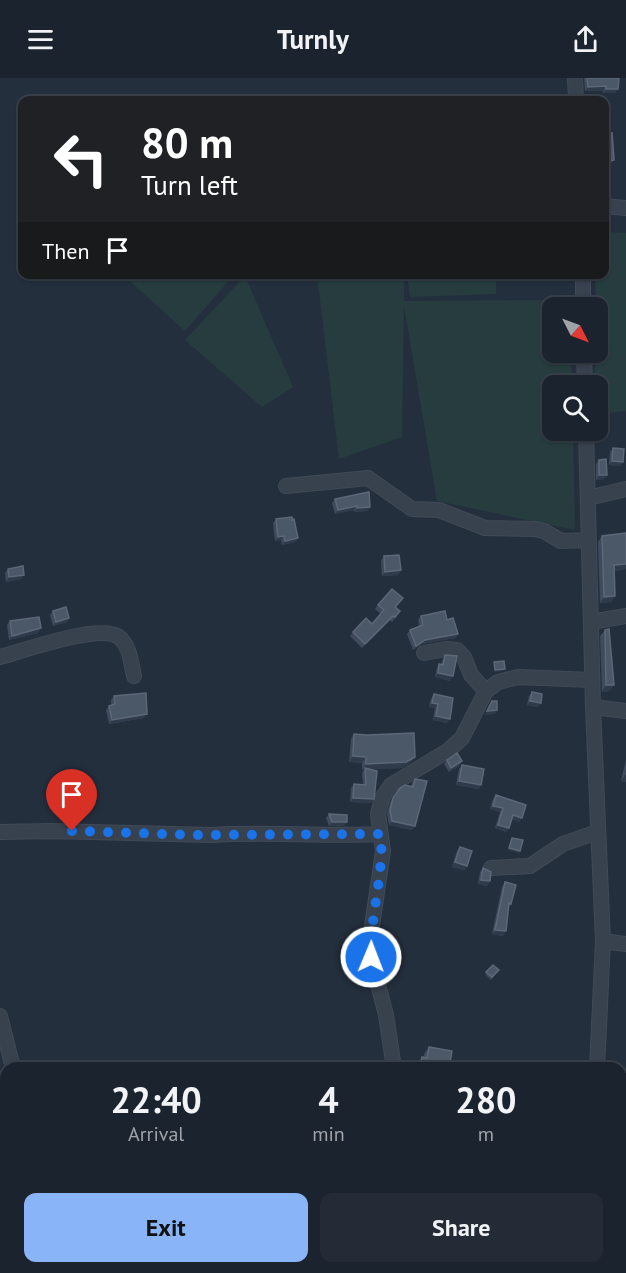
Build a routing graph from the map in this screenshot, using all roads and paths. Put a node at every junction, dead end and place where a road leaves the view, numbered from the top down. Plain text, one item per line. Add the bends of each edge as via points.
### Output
1 (576, 78) edge
2 (576, 96) edge
3 (609, 206) edge
4 (626, 208) edge
5 (583, 279) edge
6 (583, 297) edge
7 (586, 441) edge
8 (286, 486) dead end
9 (626, 489) edge
10 (588, 498) junction
11 (589, 540) junction
12 (626, 616) edge
13 (591, 622) junction
14 (424, 652) dead end
15 (0, 657) edge
16 (134, 676) dead end
17 (592, 680) junction
18 (486, 691) junction
19 (593, 707) junction
20 (626, 711) edge
21 (0, 832) edge
22 (597, 832) junction
23 (381, 834) junction
24 (491, 868) dead end
25 (603, 941) junction
26 (626, 944) edge
27 (0, 1016) edge
28 (12, 1062) edge
29 (393, 1062) edge
30 (597, 1062) edge

1 - 2 street
3 - 4 street
5 - 6 street
7 - 10 street
8 - 11 street via 368,478 412,509 439,510 485,528 535,529 561,541
9 - 10 street
10 - 11 street
11 - 13 street
12 - 13 street
13 - 17 street
14 - 18 street via 457,650 471,675
15 - 16 street via 107,632 118,637 128,649
17 - 18 street via 518,677 498,682
17 - 19 street
18 - 23 street via 462,738 391,785 378,814
19 - 20 street
19 - 22 street
21 - 23 street
22 - 24 street via 563,844 530,866
22 - 25 street
23 - 29 street via 383,851 371,957
25 - 26 street
25 - 30 street
27 - 28 street

